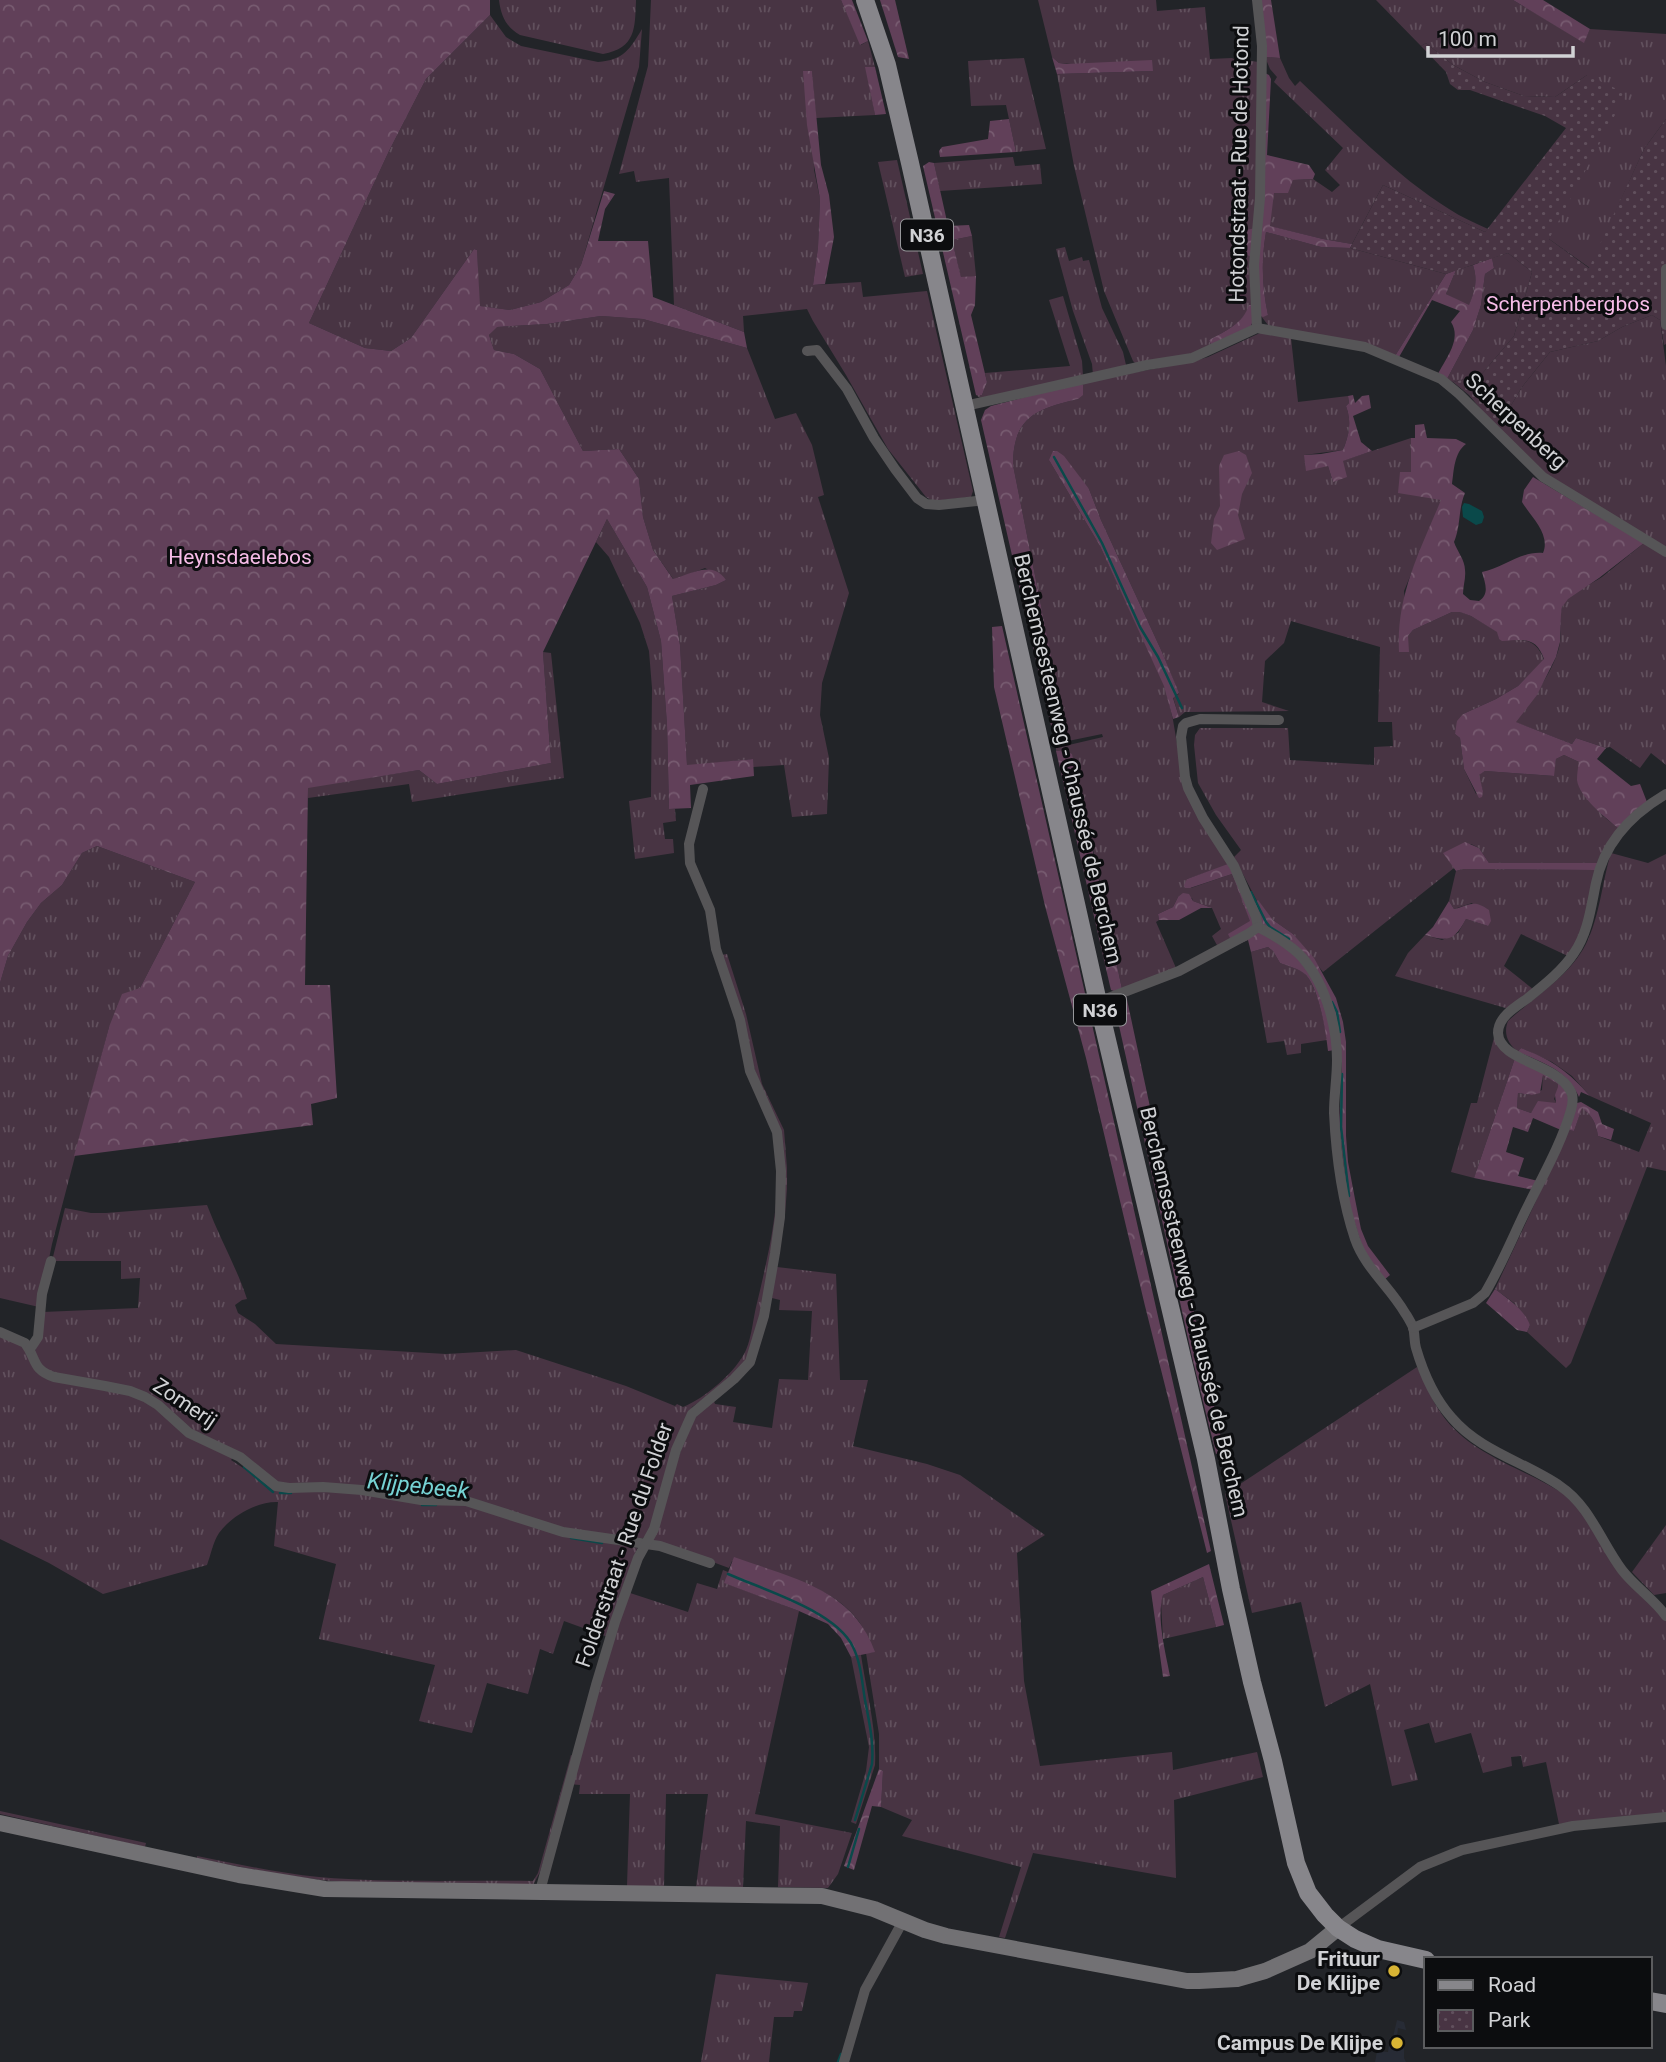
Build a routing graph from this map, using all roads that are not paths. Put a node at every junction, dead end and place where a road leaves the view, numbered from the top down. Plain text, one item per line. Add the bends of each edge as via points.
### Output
1 (865, 0) edge
2 (1257, 0) edge
3 (1666, 269) edge
4 (1666, 325) edge
5 (1257, 328) junction
6 (807, 351) dead end
7 (965, 405) junction
8 (986, 500) junction
9 (1666, 552) edge
10 (1279, 720) dead end
11 (703, 789) dead end
12 (1666, 794) edge
13 (1258, 927) junction
14 (1098, 1002) junction
15 (51, 1261) dead end
16 (1413, 1328) junction
17 (0, 1332) edge
18 (30, 1349) junction
19 (645, 1543) junction
20 (710, 1563) dead end
21 (1666, 1616) edge
22 (1666, 1817) edge
23 (0, 1823) edge
24 (540, 1891) junction
25 (903, 1921) junction
26 (1338, 1928) junction
27 (1424, 1960) edge
28 (844, 2062) edge

1 - 7 main road, Berchemsesteenweg - Chaussée de Berchem / N36 via 887,65
2 - 5 street, Hotondstraat - Rue de Hotond via 1262,46 1260,198 1254,265
3 - 4 street
5 - 7 street via 1192,358
5 - 9 street, Scherpenberg via 1365,347 1441,379 1544,477
6 - 8 street via 817,350 834,370 917,498 939,505
7 - 8 main road, Berchemsesteenweg - Chaussée de Berchem / N36
8 - 14 main road, Berchemsesteenweg - Chaussée de Berchem / N36
10 - 13 street via 1200,719 1186,723 1181,732 1188,788 1234,866
11 - 19 street, Folderstraat - Rue du Folder via 689,844 691,863 710,910 716,949 740,1020 750,1071 777,1132 780,1217 768,1298 752,1357 744,1371 688,1421 654,1529
12 - 16 street via 1640,811 1611,844 1600,865 1584,933 1571,957 1499,1026 1507,1051 1547,1069 1572,1093 1570,1113 1546,1169 1485,1293
13 - 14 street via 1179,971
13 - 16 street via 1299,954 1330,1008 1337,1060 1336,1140 1349,1219 1357,1244
14 - 26 main road, Berchemsesteenweg - Chaussée de Berchem / N36 via 1296,1863 1308,1893
15 - 18 street via 38,1337
16 - 21 street via 1424,1371 1452,1418 1504,1457 1567,1491 1587,1512 1622,1570
17 - 18 street, Zomerij via 22,1340
18 - 19 street, Zomerij via 37,1367 48,1375 130,1391 152,1400 188,1433 240,1457 276,1486 466,1500 563,1532
19 - 20 street, Zomerij
19 - 24 street, Folderstraat - Rue du Folder via 615,1622
22 - 26 street via 1573,1826 1462,1850 1420,1867
23 - 24 street via 306,1886
24 - 25 street via 810,1895 850,1902
25 - 26 street via 946,1936 1186,1981 1237,1979 1272,1969 1310,1951
25 - 28 street via 865,1990
26 - 27 main road, N36 via 1378,1949

